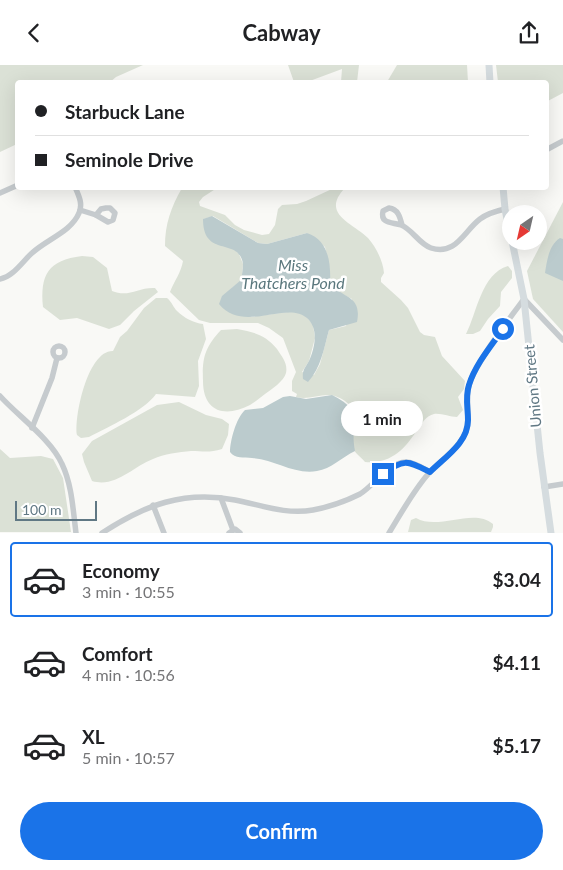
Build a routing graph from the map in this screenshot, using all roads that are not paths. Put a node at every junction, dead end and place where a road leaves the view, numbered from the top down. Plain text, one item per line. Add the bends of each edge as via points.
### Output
1 (489, 65) edge
2 (490, 80) edge
3 (563, 141) edge
4 (549, 148) edge
5 (15, 186) edge
6 (76, 190) edge
7 (503, 190) edge
8 (0, 193) edge
9 (505, 205) edge
10 (80, 210) junction
11 (502, 210) edge
12 (96, 215) dead end
13 (402, 225) dead end
14 (514, 250) edge
15 (0, 279) edge
16 (524, 299) junction
17 (563, 340) edge
18 (57, 358) dead end
19 (0, 396) edge
20 (32, 428) junction
21 (430, 472) junction
22 (563, 484) edge
23 (544, 487) junction
24 (221, 498) junction
25 (153, 505) junction
26 (231, 531) edge
27 (76, 533) edge
28 (102, 533) edge
29 (164, 533) edge
30 (240, 533) edge
31 (389, 533) edge
32 (550, 533) edge

1 - 2 main road
3 - 4 street
5 - 8 street
6 - 10 street
7 - 9 main road, Union Street
10 - 12 street
10 - 15 street via 67,229 32,253 11,274
11 - 13 street via 481,218 457,244 447,249 428,247
14 - 16 main road, Union Street
16 - 17 street
16 - 21 street via 483,357 469,384 466,432 456,448
16 - 23 main road, Union Street
18 - 20 street
19 - 20 street
20 - 27 street via 64,467
21 - 24 street via 412,463 401,463 360,494 311,510 285,511
21 - 31 street
22 - 23 street
23 - 32 main road, Union Street
24 - 25 street via 181,498
24 - 26 street
25 - 28 street
25 - 29 street
26 - 30 street via 237,529

